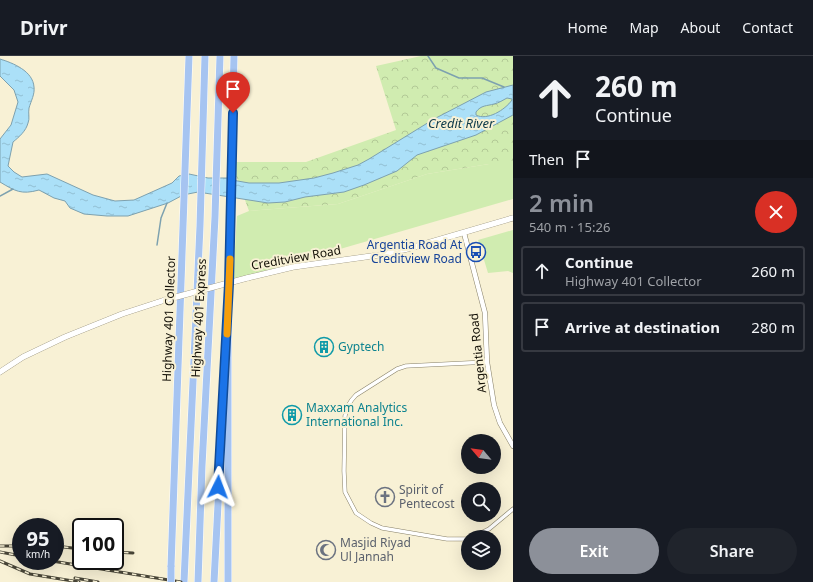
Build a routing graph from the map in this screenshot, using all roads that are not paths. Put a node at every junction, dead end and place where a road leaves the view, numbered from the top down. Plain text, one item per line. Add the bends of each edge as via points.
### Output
1 (190, 56) edge
2 (204, 56) edge
3 (220, 56) edge
4 (234, 56) edge
5 (513, 218) edge
6 (464, 233) junction
7 (228, 306) junction
8 (487, 362) junction
9 (0, 372) edge
10 (513, 446) edge
11 (513, 509) edge
12 (489, 530) edge
13 (461, 539) edge
14 (214, 580) edge
15 (228, 581) edge
16 (171, 582) edge
17 (184, 582) edge
18 (198, 582) edge

1 - 16 highway, Highway 401 Collector, bridge
2 - 17 highway, Highway 401 Express via 200,216
3 - 18 highway, Highway 401 Express
4 - 7 highway
5 - 6 main road, Creditview Road
6 - 8 street, Argentia Road via 485,313
6 - 9 main road, Creditview Road, bridge via 379,255 293,267 165,300 65,337 23,357
7 - 14 highway
7 - 15 highway
8 - 10 street, Argentia Road via 494,405 500,423
8 - 13 street via 413,365 396,369 356,395 349,404 345,416 345,492 356,513 382,528
11 - 12 street

